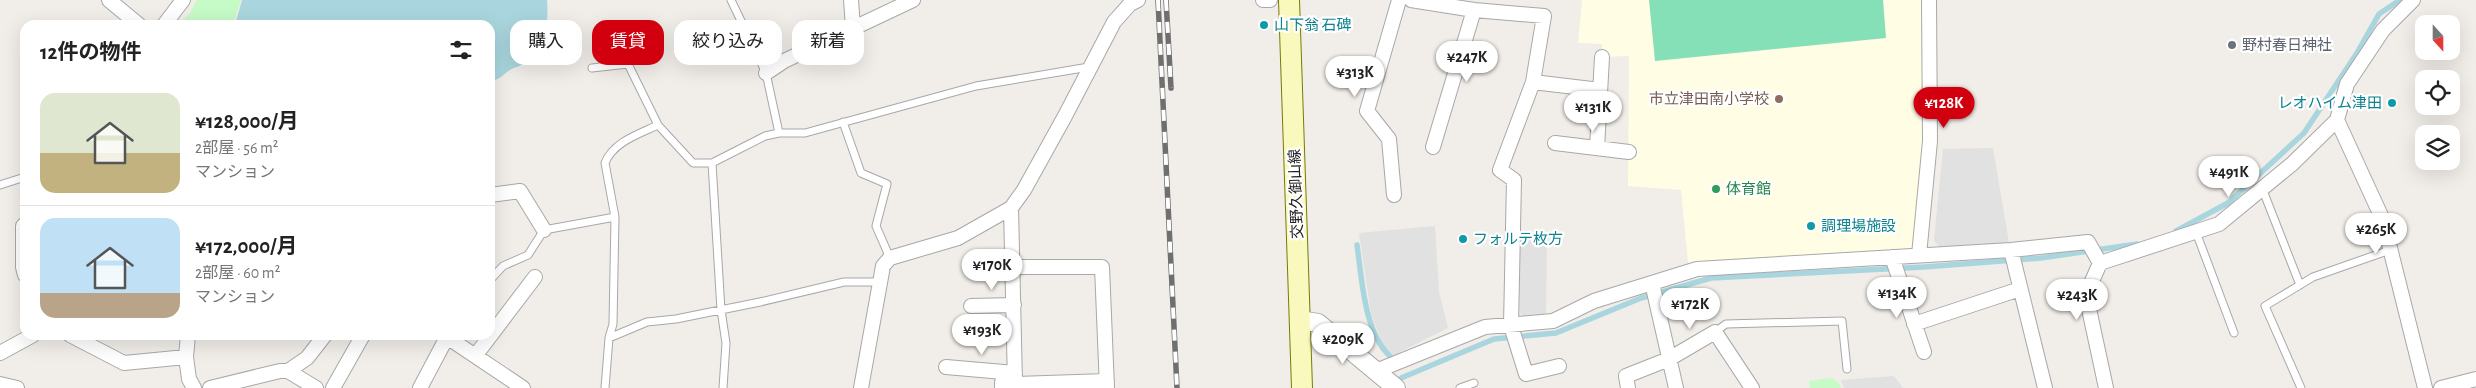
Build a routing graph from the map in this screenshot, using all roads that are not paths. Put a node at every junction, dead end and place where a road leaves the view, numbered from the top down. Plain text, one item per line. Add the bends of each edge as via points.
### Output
1 (108, 0) edge
2 (183, 0) edge
3 (731, 0) edge
4 (851, 0) edge
5 (913, 0) edge
6 (1262, 0) edge
7 (1270, 0) edge
8 (1288, 0) edge
9 (1399, 0) edge
10 (1411, 0) edge
11 (1929, 0) edge
12 (2413, 0) edge
13 (1133, 1) edge
14 (1474, 10) junction
15 (133, 20) edge
16 (168, 20) edge
17 (852, 20) edge
18 (864, 22) edge
19 (792, 57) edge
20 (1602, 57) dead end
21 (1090, 67) junction
22 (592, 68) dead end
23 (766, 74) junction
24 (1533, 82) junction
25 (1600, 90) junction
26 (2337, 120) junction
27 (843, 122) junction
28 (658, 125) junction
29 (779, 134) junction
30 (1555, 143) dead end
31 (1433, 147) dead end
32 (1596, 148) junction
33 (1629, 152) dead end
34 (712, 163) junction
35 (20, 179) edge
36 (0, 185) edge
37 (2262, 188) junction
38 (495, 194) edge
39 (1394, 195) dead end
40 (1011, 208) junction
41 (615, 217) junction
42 (544, 230) junction
43 (2196, 232) junction
44 (2390, 250) junction
45 (1919, 255) junction
46 (2096, 256) junction
47 (2013, 257) junction
48 (890, 258) junction
49 (1895, 266) junction
50 (1014, 267) junction
51 (495, 274) edge
52 (535, 278) dead end
53 (880, 282) junction
54 (2300, 285) junction
55 (1653, 287) junction
56 (2020, 289) junction
57 (1014, 305) junction
58 (971, 306) dead end
59 (721, 310) junction
60 (1300, 320) junction
61 (1914, 324) junction
62 (495, 331) edge
63 (1715, 332) junction
64 (2234, 333) dead end
65 (1514, 336) junction
66 (609, 338) junction
67 (24, 340) edge
68 (80, 340) edge
69 (188, 340) edge
70 (321, 340) edge
71 (360, 340) edge
72 (443, 340) edge
73 (451, 340) edge
74 (488, 340) edge
75 (1924, 352) dead end
76 (0, 353) edge
77 (476, 356) junction
78 (186, 357) junction
79 (1669, 359) junction
80 (1559, 366) dead end
81 (946, 367) dead end
82 (1847, 369) dead end
83 (288, 371) junction
84 (1376, 371) junction
85 (2476, 379) edge
86 (1011, 382) edge
87 (1474, 383) dead end
88 (0, 384) edge
89 (189, 385) edge
90 (1107, 385) edge
91 (514, 386) edge
92 (1055, 386) edge
93 (16, 388) edge
94 (210, 388) edge
95 (316, 388) edge
96 (333, 388) edge
97 (420, 388) edge
98 (605, 388) edge
99 (723, 388) edge
100 (861, 388) edge
101 (1302, 388) edge
102 (1396, 388) edge
103 (1460, 388) edge
104 (1628, 388) edge
105 (1676, 388) edge
106 (1752, 388) edge
107 (2045, 388) edge
108 (2106, 388) edge
109 (2300, 388) edge
110 (2425, 388) edge
111 (2441, 388) edge

1 - 15 street
2 - 16 street
3 - 23 lane
4 - 17 street
5 - 18 street
6 - 7 street
8 - 60 main road, 交野久御山線
9 - 39 street via 1367,111 1389,139
10 - 14 street
11 - 45 street via 1930,141
12 - 26 street via 2383,30 2347,84
13 - 21 street via 1114,22
14 - 24 street via 1544,16
14 - 31 street
19 - 23 street
20 - 25 street
21 - 27 lane via 976,86
21 - 40 street via 1033,174
22 - 28 lane via 628,64
23 - 29 lane
24 - 25 street
24 - 65 street via 1500,170 1514,180
25 - 32 street
26 - 37 street via 2299,158
26 - 44 street via 2383,220
27 - 29 lane via 805,133
27 - 48 lane via 861,173 887,184 876,226
28 - 34 lane via 693,163
28 - 41 lane via 621,143 607,156 605,163
29 - 34 lane via 765,136
30 - 32 street
32 - 33 street
34 - 59 lane
35 - 36 lane
37 - 43 street via 2219,224
37 - 54 lane
38 - 42 street via 520,191
40 - 48 street via 958,238
40 - 50 street
41 - 42 lane
41 - 66 lane via 613,324
42 - 51 lane via 528,255 502,266
43 - 46 street
43 - 64 lane
44 - 54 lane
44 - 110 street
45 - 47 street
45 - 49 street
46 - 47 street via 2088,242
46 - 108 street via 2086,295
47 - 56 street
48 - 53 street via 882,266
49 - 55 street via 1698,269
49 - 61 street
50 - 57 street
50 - 90 street via 1102,267
52 - 62 street
53 - 59 lane via 844,282
53 - 100 street
54 - 109 lane via 2265,306
55 - 65 street via 1594,301
55 - 79 street
56 - 61 street
56 - 107 street
57 - 58 street
57 - 86 street
59 - 66 lane via 647,322
59 - 99 lane via 726,343
60 - 84 street via 1318,323
60 - 101 main road, 交野久御山線
61 - 75 street
63 - 79 street
63 - 82 lane via 1726,324 1842,320
63 - 106 street
65 - 80 street via 1526,374
65 - 84 street via 1485,327
66 - 98 lane
67 - 76 street
68 - 78 street via 124,363
69 - 78 street
70 - 83 street via 308,358
71 - 96 street
72 - 97 street
73 - 77 street
74 - 77 street
77 - 91 street
78 - 89 street
79 - 104 street via 1626,376
79 - 105 street
81 - 86 street
83 - 94 street via 280,370
83 - 95 street
84 - 102 street
85 - 111 street
86 - 92 street
87 - 103 lane
88 - 93 street
90 - 92 street

